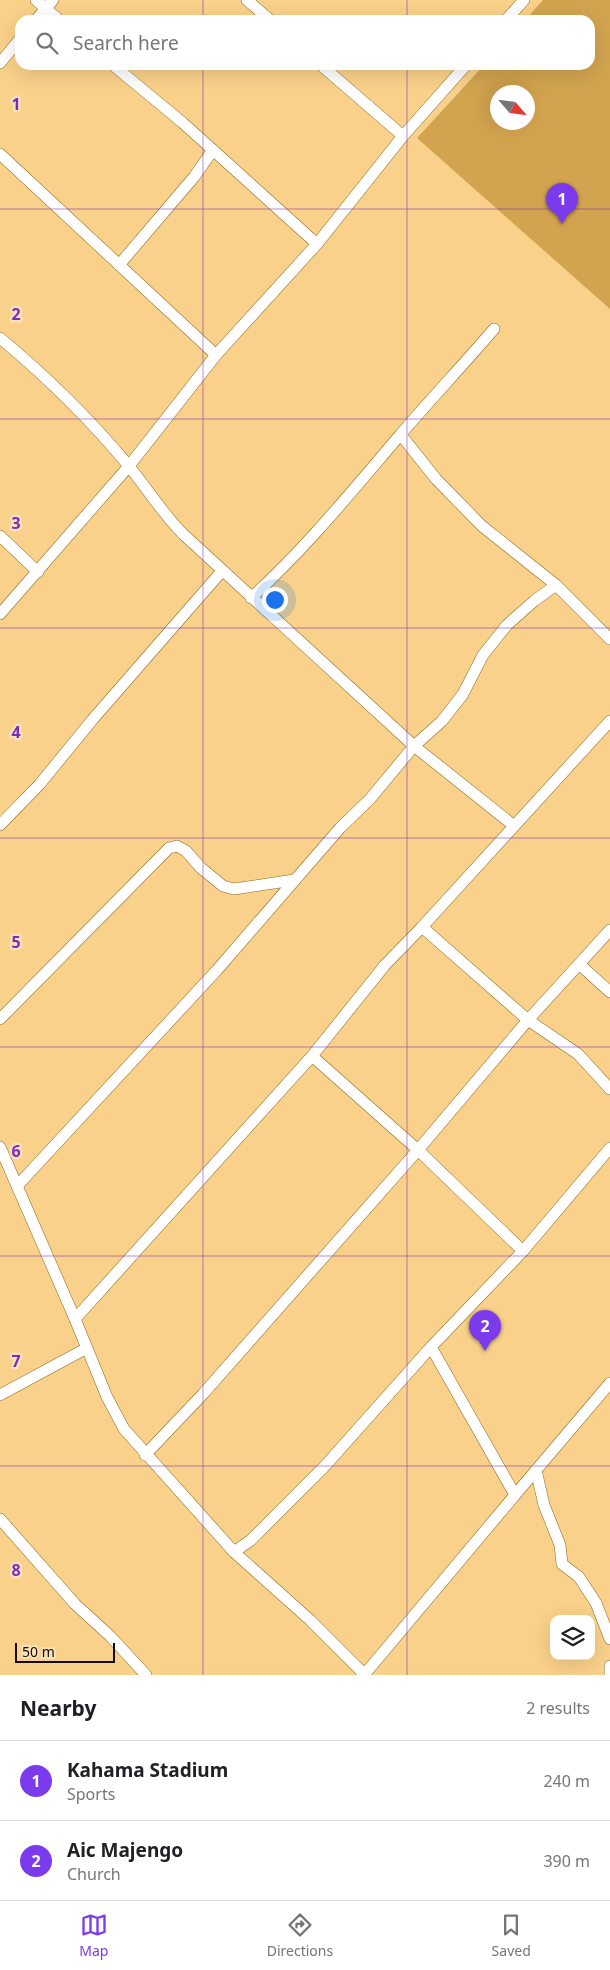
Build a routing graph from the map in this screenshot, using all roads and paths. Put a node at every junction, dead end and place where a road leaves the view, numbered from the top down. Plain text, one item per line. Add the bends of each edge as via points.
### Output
1 (36, 0) edge
2 (247, 0) edge
3 (524, 0) edge
4 (49, 4) edge
5 (40, 15) edge
6 (56, 15) edge
7 (264, 15) edge
8 (510, 15) edge
9 (15, 45) edge
10 (0, 63) edge
11 (119, 70) edge
12 (327, 70) edge
13 (461, 70) edge
14 (402, 136) junction
15 (213, 150) junction
16 (0, 154) edge
17 (317, 244) junction
18 (119, 265) junction
19 (494, 329) dead end
20 (0, 338) edge
21 (216, 355) junction
22 (401, 435) junction
23 (129, 466) junction
24 (0, 536) edge
25 (222, 571) junction
26 (38, 572) junction
27 (556, 586) junction
28 (251, 598) junction
29 (0, 614) edge
30 (610, 639) edge
31 (610, 721) edge
32 (414, 746) junction
33 (0, 825) edge
34 (513, 825) junction
35 (294, 880) junction
36 (422, 927) junction
37 (610, 930) edge
38 (579, 964) junction
39 (610, 992) edge
40 (0, 1019) edge
41 (528, 1020) junction
42 (312, 1056) junction
43 (610, 1089) edge
44 (0, 1146) edge
45 (610, 1148) edge
46 (418, 1150) junction
47 (18, 1185) junction
48 (523, 1251) junction
49 (76, 1319) junction
50 (431, 1347) junction
51 (87, 1348) junction
52 (610, 1383) edge
53 (0, 1395) edge
54 (145, 1455) junction
55 (536, 1470) junction
56 (515, 1495) junction
57 (0, 1519) edge
58 (234, 1552) junction
59 (610, 1639) edge
60 (610, 1666) edge
61 (146, 1675) edge
62 (365, 1675) edge
63 (610, 1675) edge

1 - 4 street
2 - 7 street
3 - 8 street
4 - 5 street
4 - 6 street
9 - 10 street
11 - 15 street
12 - 14 street
13 - 14 street
14 - 17 street
15 - 17 street
15 - 18 street
16 - 18 street
17 - 21 street
18 - 21 street
19 - 22 street
20 - 23 street via 75,404
21 - 23 street
22 - 27 street via 436,479 482,526
22 - 28 street via 287,565
23 - 25 street via 171,522
23 - 26 street
24 - 26 street
25 - 28 street
25 - 33 street
26 - 29 street
27 - 30 street
27 - 32 street via 507,625 483,655 463,694 442,720
28 - 32 street
31 - 34 street
32 - 34 street
32 - 35 street via 370,799
34 - 36 street
35 - 40 street via 234,889 223,886 186,851 176,846 169,848
35 - 47 street via 217,970
36 - 41 street
36 - 42 street via 385,964
37 - 38 street
38 - 39 street
38 - 41 street
41 - 43 street via 578,1054
41 - 46 street
42 - 46 street
42 - 49 street
44 - 47 street
45 - 48 street
46 - 48 street
46 - 54 street via 203,1394
47 - 49 street
48 - 50 street
49 - 51 street
50 - 56 street
50 - 58 street via 324,1466 251,1540
51 - 53 street
51 - 54 street via 124,1430
52 - 55 street
54 - 58 street
55 - 56 street
55 - 59 street via 544,1506 560,1545 562,1564 580,1577 596,1603
56 - 62 street
57 - 61 street via 75,1604
58 - 62 street
60 - 63 street

